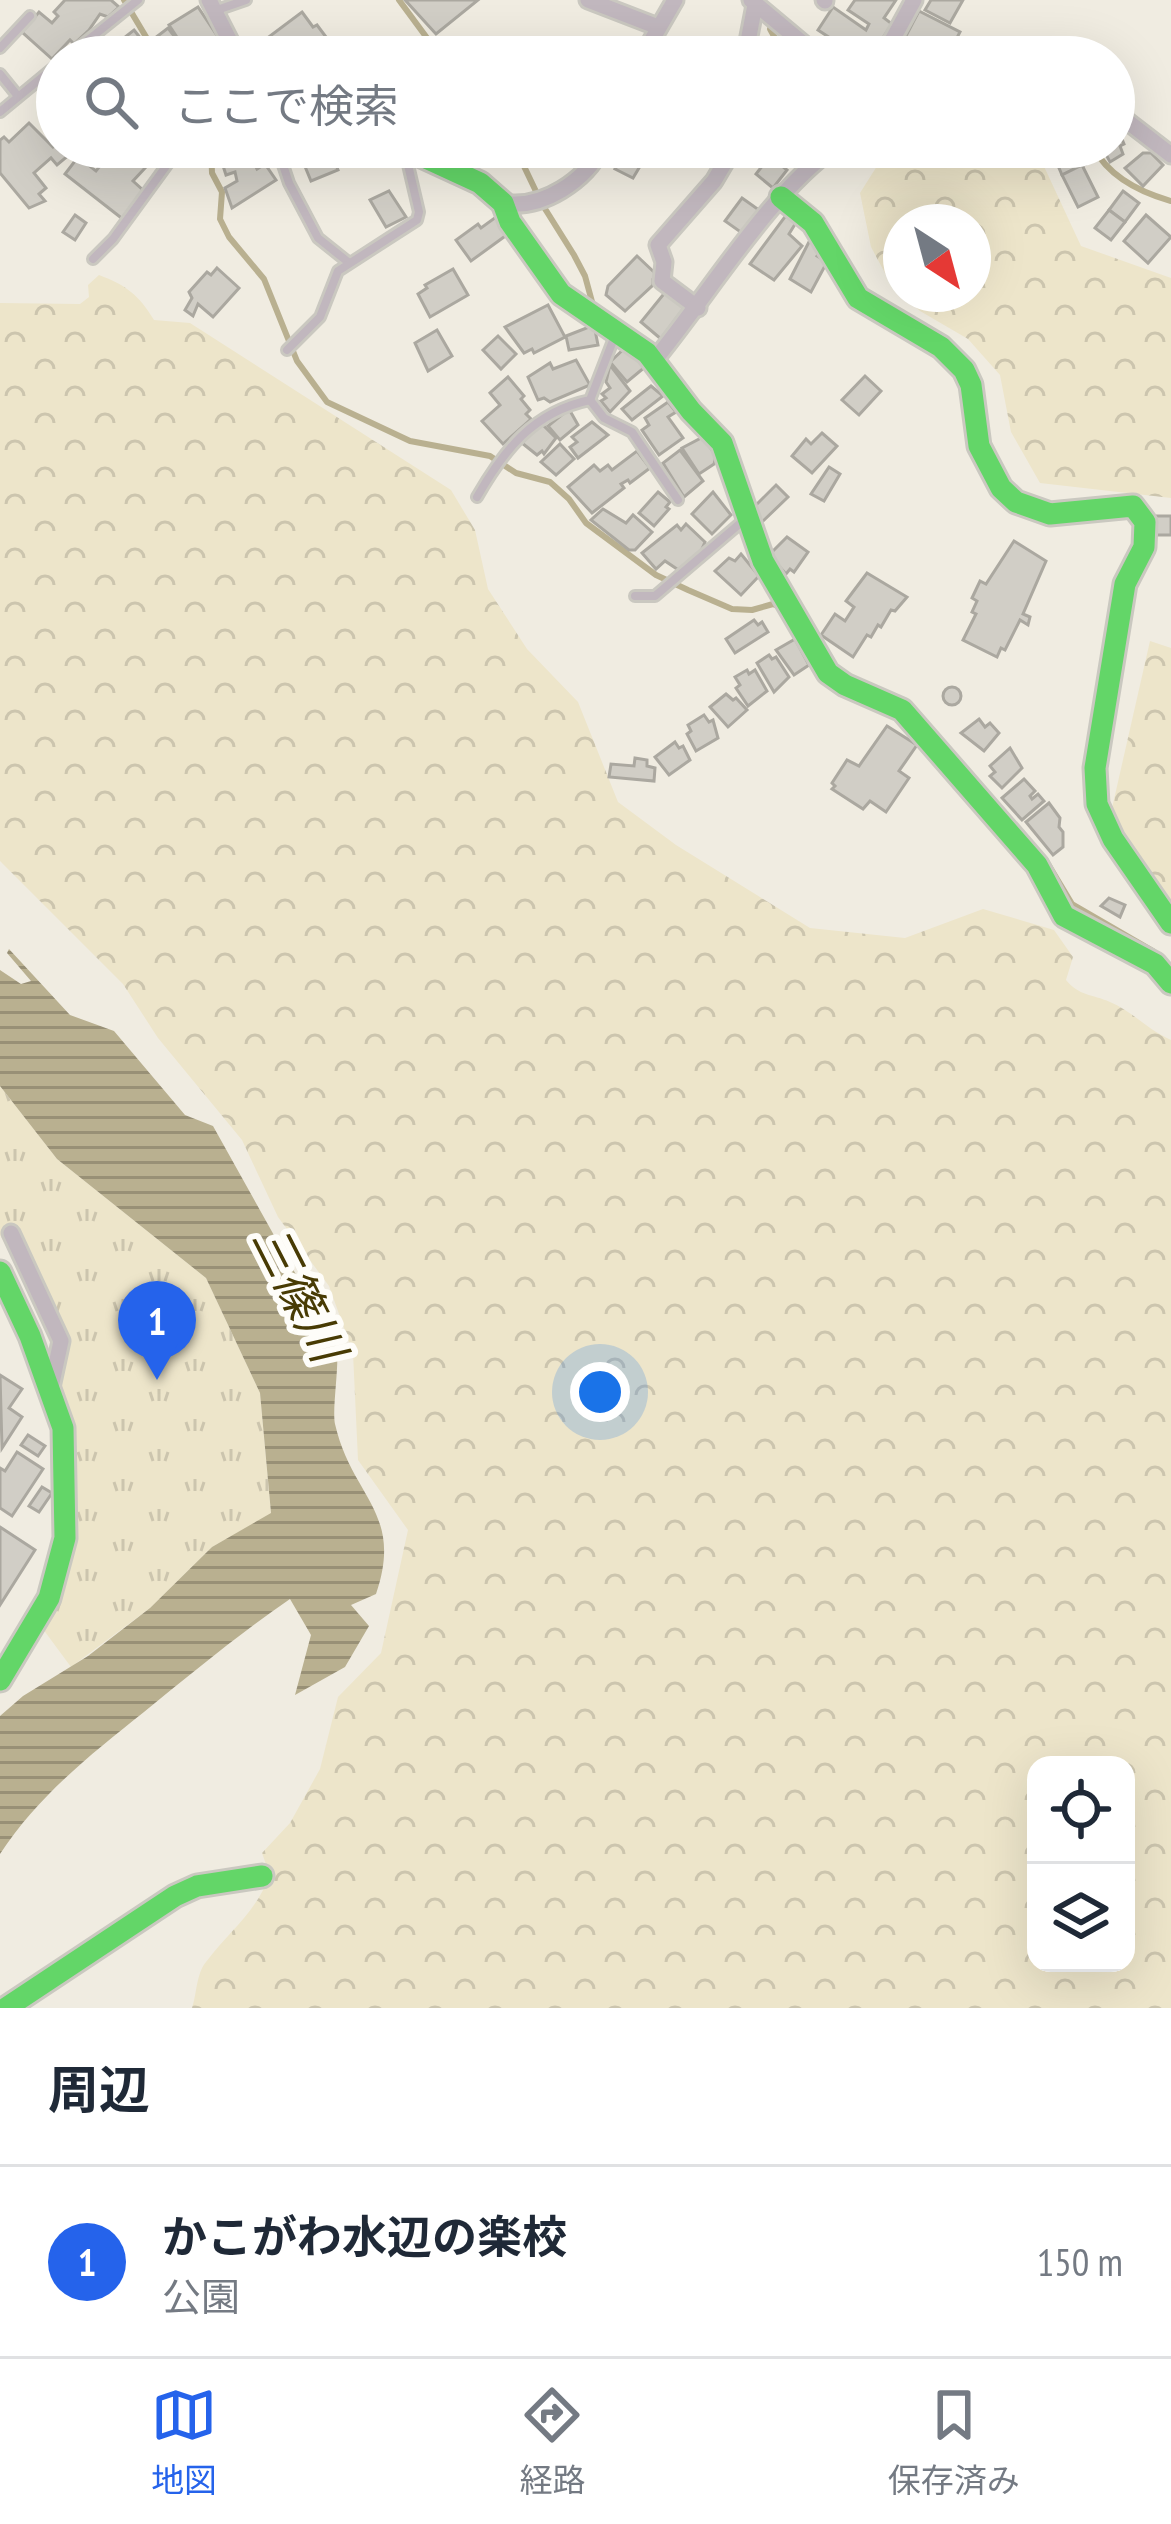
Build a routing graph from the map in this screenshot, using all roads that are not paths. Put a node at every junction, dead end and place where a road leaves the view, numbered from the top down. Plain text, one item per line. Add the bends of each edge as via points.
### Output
1 (138, 0) edge
2 (246, 0) edge
3 (588, 0) edge
4 (675, 0) edge
5 (914, 0) edge
6 (753, 3) edge
7 (212, 5) edge
8 (31, 16) dead end
9 (658, 27) junction
10 (93, 36) edge
11 (228, 36) edge
12 (653, 36) edge
13 (749, 36) edge
14 (798, 36) edge
15 (894, 36) edge
16 (0, 48) edge
17 (0, 74) edge
18 (36, 81) edge
19 (17, 95) junction
20 (0, 112) edge
21 (1135, 128) edge
22 (1171, 134) edge
23 (1149, 139) junction
24 (1171, 154) edge
25 (165, 168) edge
26 (284, 168) edge
27 (409, 168) edge
28 (446, 168) edge
29 (592, 168) edge
30 (721, 168) edge
31 (806, 168) edge
32 (782, 196) junction
33 (503, 202) junction
34 (93, 259) dead end
35 (348, 262) junction
36 (698, 308) junction
37 (617, 331) junction
38 (287, 350) dead end
39 (653, 362) junction
40 (590, 400) junction
41 (476, 497) dead end
42 (678, 500) dead end
43 (745, 519) junction
44 (635, 596) dead end
45 (1171, 922) edge
46 (1171, 983) edge
47 (10, 1233) dead end
48 (0, 1272) edge
49 (50, 1395) junction
50 (0, 1680) edge
51 (262, 1876) dead end
52 (6, 2008) edge

1 - 10 lane
2 - 7 lane
3 - 9 street
4 - 9 street
5 - 15 street
6 - 13 street
6 - 14 street
7 - 11 street
8 - 16 lane
9 - 12 street
17 - 19 lane
18 - 19 lane
19 - 20 lane
21 - 23 street
22 - 23 street
23 - 24 street
25 - 34 lane
26 - 35 lane via 318,238
27 - 35 lane via 417,220
28 - 33 street
29 - 33 street via 545,198
30 - 36 street via 658,245 662,281
31 - 32 street
32 - 36 street
32 - 45 street via 815,224 854,294 964,370 975,431 1004,494 1051,514 1133,506 1145,522 1144,547 1125,584 1095,768 1097,804
33 - 37 street via 561,294
35 - 38 lane via 320,317
36 - 39 street
37 - 39 street
37 - 40 lane
39 - 43 street via 722,443
40 - 41 lane via 530,427
40 - 42 lane via 632,432
43 - 44 lane via 655,596
43 - 46 street via 828,673 902,710 1037,865 1064,916 1155,964
47 - 49 street via 61,1342
48 - 49 street
49 - 50 street via 63,1428 64,1538 49,1598
51 - 52 street via 175,1896

